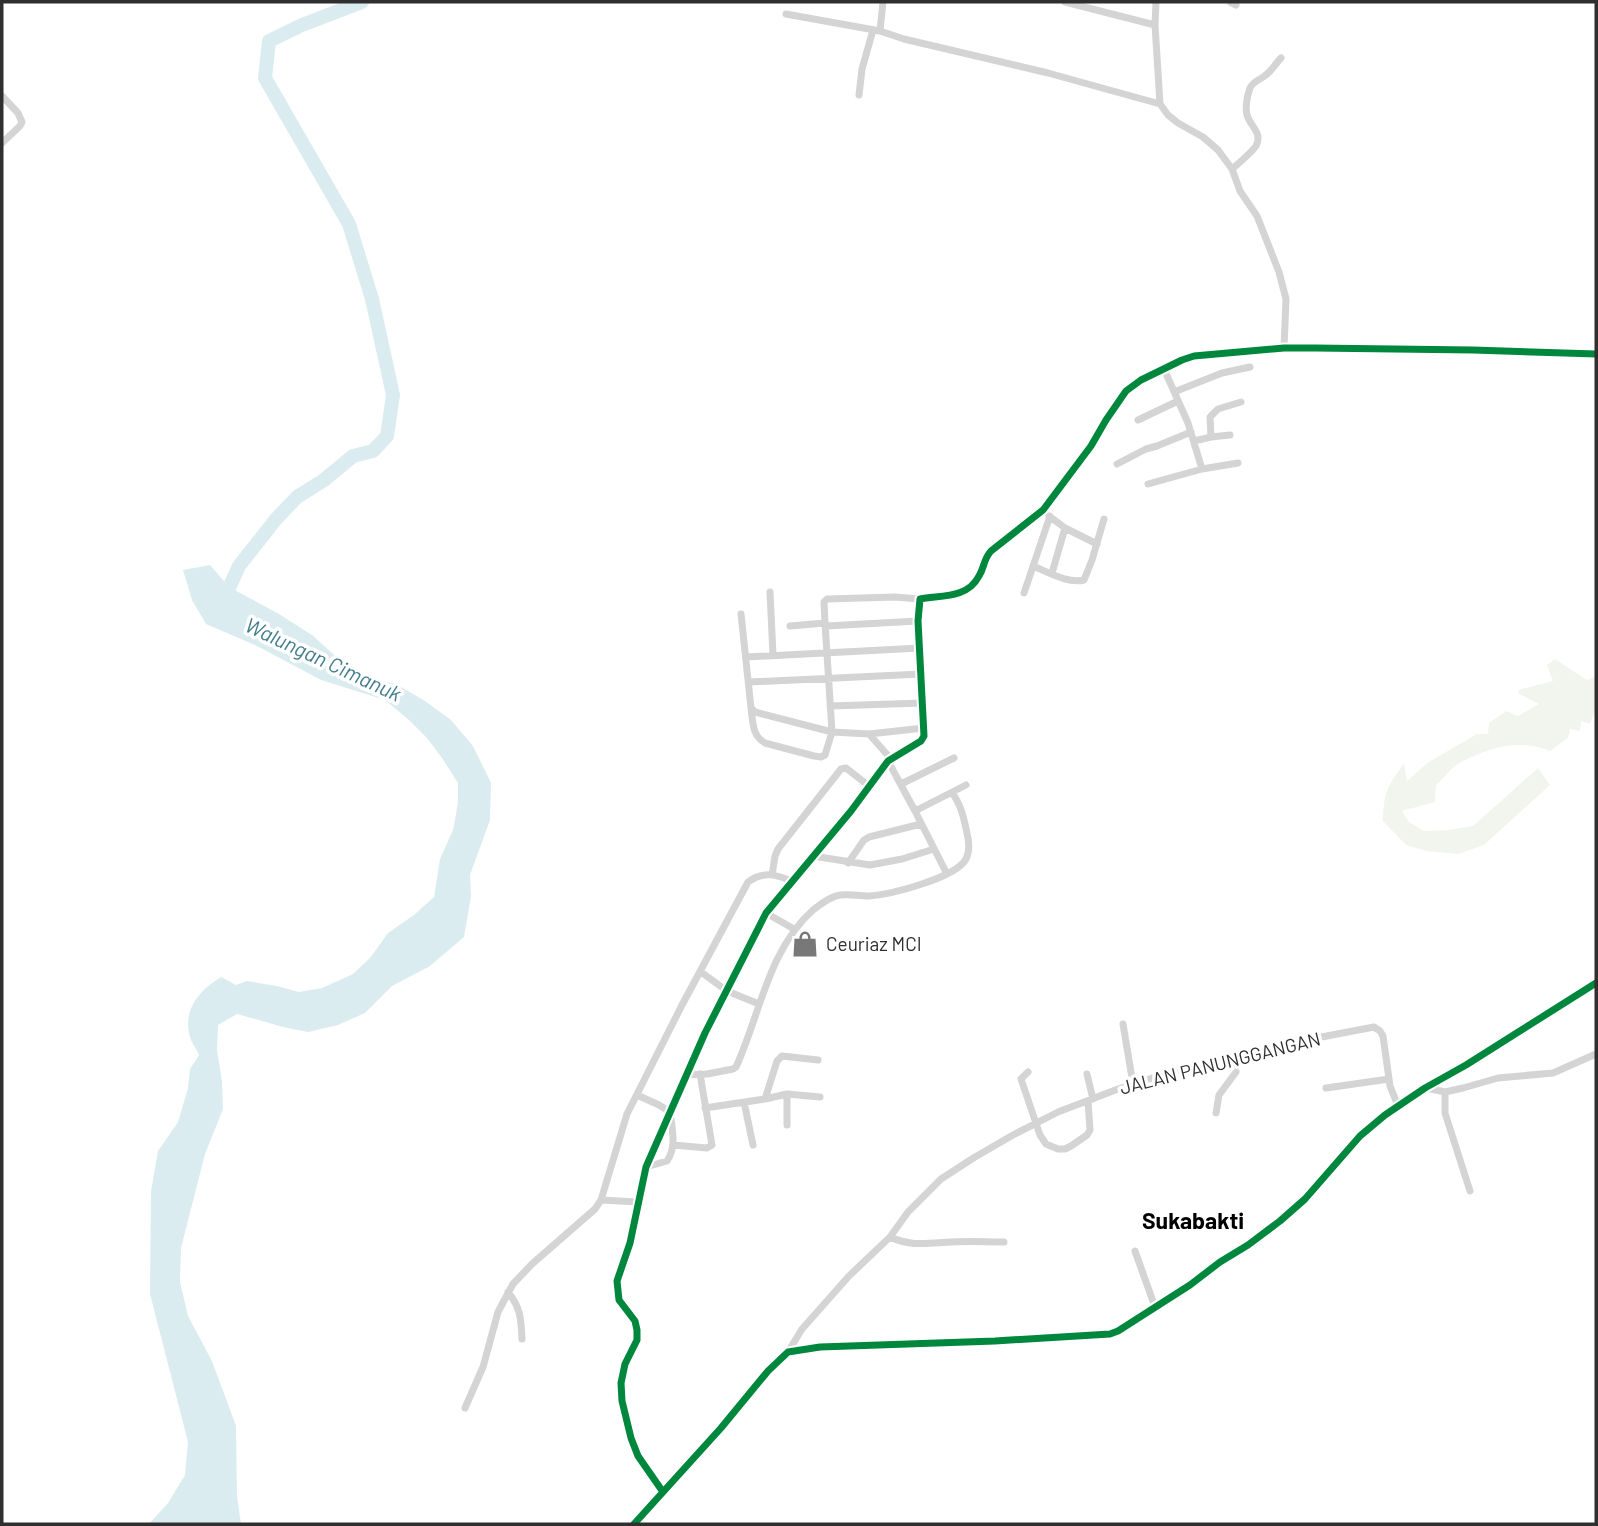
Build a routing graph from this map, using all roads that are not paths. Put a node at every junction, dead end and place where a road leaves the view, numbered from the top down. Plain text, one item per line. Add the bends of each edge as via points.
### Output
1 (883, 2) edge
2 (1065, 2) edge
3 (1156, 2) edge
4 (786, 14) dead end
5 (1155, 25) junction
6 (876, 31) junction
7 (1281, 58) dead end
8 (859, 95) dead end
9 (2, 96) edge
10 (1160, 104) junction
11 (2, 143) edge
12 (1232, 169) junction
13 (1284, 348) junction
14 (1596, 354) edge
15 (1250, 368) dead end
16 (1164, 369) junction
17 (1174, 392) junction
18 (1178, 401) junction
19 (1241, 402) dead end
20 (1138, 420) dead end
21 (1191, 432) junction
22 (1230, 435) dead end
23 (1212, 437) junction
24 (1194, 441) junction
25 (1238, 463) dead end
26 (1117, 464) dead end
27 (1202, 469) junction
28 (1148, 484) dead end
29 (1046, 513) junction
30 (1104, 519) dead end
31 (1065, 527) junction
32 (1097, 544) junction
33 (1033, 566) junction
34 (1052, 573) junction
35 (770, 592) dead end
36 (1024, 593) dead end
37 (920, 599) junction
38 (741, 614) dead end
39 (918, 621) junction
40 (825, 625) junction
41 (790, 626) dead end
42 (919, 648) junction
43 (827, 653) junction
44 (774, 655) junction
45 (746, 657) junction
46 (921, 674) junction
47 (829, 680) junction
48 (749, 682) junction
49 (923, 703) junction
50 (830, 706) junction
51 (751, 708) junction
52 (924, 728) junction
53 (832, 733) junction
54 (869, 734) junction
55 (954, 758) dead end
56 (889, 760) junction
57 (901, 784) junction
58 (966, 785) dead end
59 (869, 786) junction
60 (952, 793) junction
61 (915, 811) junction
62 (921, 824) junction
63 (934, 849) junction
64 (813, 856) junction
65 (848, 863) junction
66 (947, 874) junction
67 (772, 875) junction
68 (793, 882) junction
69 (766, 913) junction
70 (794, 929) junction
71 (701, 972) junction
72 (1596, 983) edge
73 (727, 991) junction
74 (758, 1004) junction
75 (1123, 1024) dead end
76 (1596, 1054) edge
77 (1235, 1058) junction
78 (818, 1060) dead end
79 (1028, 1072) dead end
80 (699, 1074) junction
81 (1087, 1074) dead end
82 (686, 1075) junction
83 (1388, 1079) junction
84 (1133, 1084) junction
85 (1326, 1088) dead end
86 (1425, 1088) junction
87 (1445, 1092) junction
88 (787, 1094) junction
89 (637, 1095) junction
90 (820, 1097) dead end
91 (765, 1098) junction
92 (1090, 1100) junction
93 (744, 1102) junction
94 (1398, 1106) junction
95 (705, 1108) junction
96 (670, 1112) junction
97 (1216, 1113) dead end
98 (1037, 1123) junction
99 (787, 1125) dead end
100 (673, 1145) junction
101 (753, 1145) dead end
102 (646, 1167) junction
103 (1469, 1191) dead end
104 (601, 1200) junction
105 (638, 1202) junction
106 (890, 1237) junction
107 (1004, 1242) dead end
108 (1135, 1251) dead end
109 (508, 1292) junction
110 (1155, 1307) junction
111 (522, 1339) dead end
112 (788, 1352) junction
113 (465, 1408) dead end
114 (663, 1492) junction
115 (634, 1524) edge

1 - 6 street
2 - 5 street
3 - 5 street
4 - 6 street
5 - 10 street
6 - 8 street via 862,69
6 - 10 street
7 - 12 street via 1251,86 1247,114 1257,139
9 - 11 street via 22,122
10 - 12 street via 1178,123 1218,150
12 - 13 street via 1266,236 1283,284
13 - 14 street
13 - 16 street via 1194,356
15 - 17 street via 1222,373
16 - 17 street
16 - 29 street via 1126,391
17 - 18 street
18 - 20 street
18 - 21 street
19 - 23 street via 1218,409 1210,418
21 - 24 street
21 - 26 street
22 - 23 street
23 - 24 street
24 - 27 street
25 - 27 street
27 - 28 street
29 - 31 street
29 - 33 street
29 - 37 street via 991,551 967,589
30 - 32 street
31 - 32 street
31 - 34 street
32 - 34 street via 1084,580
33 - 34 street
33 - 36 street
35 - 44 street
37 - 39 street
37 - 40 street via 827,599
38 - 45 street
39 - 40 street
39 - 42 street
40 - 41 street
40 - 43 street
42 - 43 street
42 - 46 street
43 - 44 street
43 - 47 street
44 - 45 street
45 - 48 street
46 - 47 street
46 - 49 street
47 - 48 street
47 - 50 street
48 - 51 street
49 - 50 street
49 - 52 street
50 - 53 street
51 - 53 street
51 - 53 street via 755,735 765,743 821,757
52 - 54 street
52 - 56 street via 921,741
53 - 54 street
54 - 56 street
55 - 57 street
56 - 57 street
56 - 59 street
57 - 61 street
58 - 60 street
59 - 64 street
59 - 67 street via 841,769 776,852
60 - 61 street
60 - 66 street via 965,822 968,852 958,868
61 - 62 street
62 - 63 street
62 - 65 street via 869,837
63 - 65 street via 881,864
63 - 66 street
64 - 65 street
64 - 68 street
66 - 70 street via 884,894 831,897
67 - 68 street
67 - 71 street via 748,882
68 - 69 street
69 - 70 street
69 - 73 street
70 - 74 street
71 - 73 street
71 - 89 street
72 - 86 street
73 - 74 street
73 - 82 street
74 - 80 street via 736,1067
75 - 84 street
76 - 87 street via 1553,1073 1498,1078
77 - 83 street, JALAN PANUNGGANGAN via 1374,1027 1383,1036
77 - 84 street, JALAN PANUNGGANGAN
77 - 97 street via 1236,1072 1219,1095
78 - 91 street via 778,1058
79 - 98 street via 1021,1079
80 - 82 street
80 - 95 street
81 - 92 street
82 - 96 street
83 - 85 street
83 - 94 street, JALAN PANUNGGANGAN
84 - 92 street, JALAN PANUNGGANGAN
86 - 87 street
86 - 94 street
87 - 103 street via 1445,1113
88 - 90 street
88 - 91 street
88 - 99 street
89 - 96 street
89 - 104 street
91 - 93 street
92 - 98 street, JALAN PANUNGGANGAN
92 - 98 street via 1090,1130 1065,1149 1046,1144
93 - 95 street
93 - 101 street
94 - 110 street via 1360,1136 1280,1221
95 - 100 street via 712,1145
96 - 100 street
96 - 102 street
98 - 106 street, JALAN PANUNGGANGAN via 941,1179
100 - 102 street via 667,1161
102 - 105 street
104 - 105 street
104 - 109 street
105 - 114 street via 617,1281 619,1300 637,1330 625,1364 622,1401 638,1456
106 - 107 street via 916,1244
106 - 112 street, JALAN PANUNGGANGAN via 849,1276
108 - 110 street
109 - 111 street via 518,1303
109 - 113 street
110 - 112 street via 1110,1334 831,1346
112 - 114 street, JALAN PANUNGGANGAN
114 - 115 street, JALAN PANUNGGANGAN

